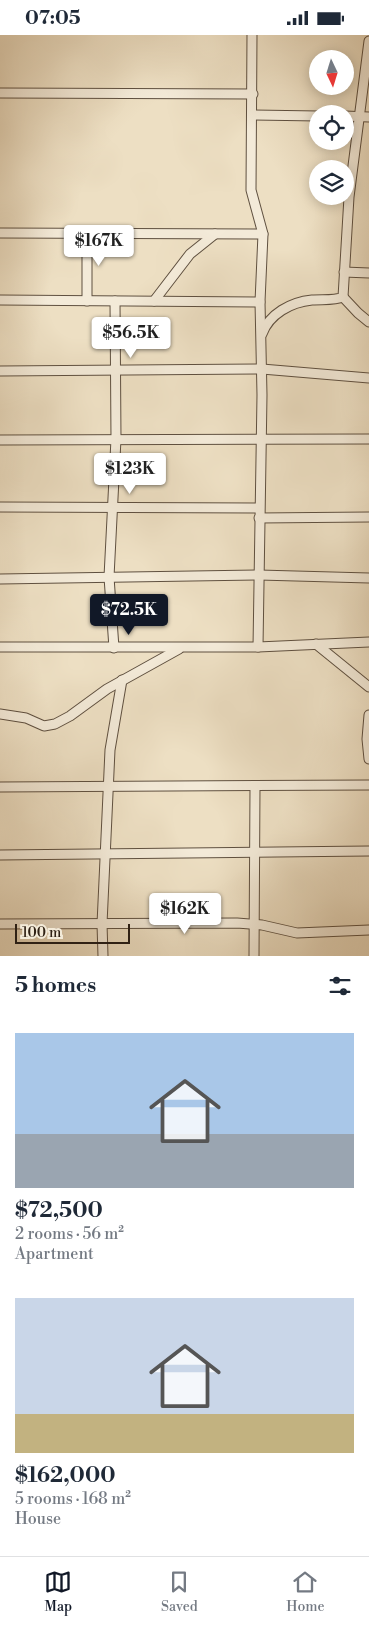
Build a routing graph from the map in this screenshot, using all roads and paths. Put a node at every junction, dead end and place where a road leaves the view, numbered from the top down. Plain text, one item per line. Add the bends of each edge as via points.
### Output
1 (252, 35) edge
2 (369, 41) edge
3 (0, 93) edge
4 (253, 94) junction
5 (253, 115) junction
6 (309, 116) edge
7 (364, 117) edge
8 (0, 233) edge
9 (87, 233) junction
10 (215, 234) junction
11 (263, 234) junction
12 (344, 272) junction
13 (369, 273) edge
14 (343, 297) junction
15 (0, 300) edge
16 (87, 301) junction
17 (115, 301) junction
18 (154, 301) junction
19 (260, 302) junction
20 (369, 322) edge
21 (261, 337) junction
22 (262, 369) junction
23 (0, 371) edge
24 (115, 371) junction
25 (369, 378) edge
26 (116, 439) junction
27 (369, 439) edge
28 (0, 440) edge
29 (261, 441) junction
30 (0, 507) edge
31 (114, 507) junction
32 (259, 508) junction
33 (369, 517) edge
34 (259, 518) junction
35 (259, 575) junction
36 (109, 577) junction
37 (369, 578) edge
38 (0, 579) edge
39 (369, 642) edge
40 (316, 644) junction
41 (0, 647) edge
42 (258, 647) junction
43 (114, 648) junction
44 (181, 648) junction
45 (122, 681) junction
46 (369, 687) edge
47 (0, 714) edge
48 (369, 715) edge
49 (369, 759) edge
50 (369, 785) edge
51 (0, 787) edge
52 (110, 787) junction
53 (255, 787) junction
54 (369, 851) edge
55 (255, 852) junction
56 (105, 853) junction
57 (0, 855) edge
58 (0, 924) edge
59 (102, 924) junction
60 (254, 925) junction
61 (369, 930) edge
62 (103, 956) edge
63 (254, 956) edge

1 - 4 street
2 - 7 street
3 - 4 street
4 - 5 street
5 - 6 street
5 - 11 street via 251,190
7 - 12 street via 349,197
8 - 9 street
9 - 10 street
9 - 16 street
10 - 11 street
10 - 18 street via 190,254
11 - 19 street
12 - 13 street
12 - 14 street
14 - 20 street
14 - 21 street via 293,304 265,325
15 - 16 street
16 - 17 street
17 - 18 street
17 - 24 street
18 - 19 street
19 - 21 street
21 - 22 street
22 - 24 street
22 - 25 street
22 - 29 street
23 - 24 street
24 - 26 street
26 - 28 street
26 - 29 street
26 - 31 street
27 - 29 street
29 - 32 street
30 - 31 street
31 - 32 street
31 - 36 street
32 - 34 street
33 - 34 street
34 - 35 street
35 - 36 street
35 - 37 street
35 - 42 street
36 - 38 street
36 - 43 street
39 - 40 street
40 - 42 street
40 - 46 street
41 - 43 street
42 - 44 street
43 - 44 street
44 - 45 street
45 - 47 street via 54,724 44,726 26,718
45 - 52 street via 110,750
48 - 49 street
50 - 53 street
51 - 52 street
52 - 53 street
52 - 56 street
53 - 55 street
54 - 55 street
55 - 56 street
55 - 60 street
56 - 57 street
56 - 59 street
58 - 59 street
59 - 60 street
59 - 62 street
60 - 61 street via 297,933
60 - 63 street

